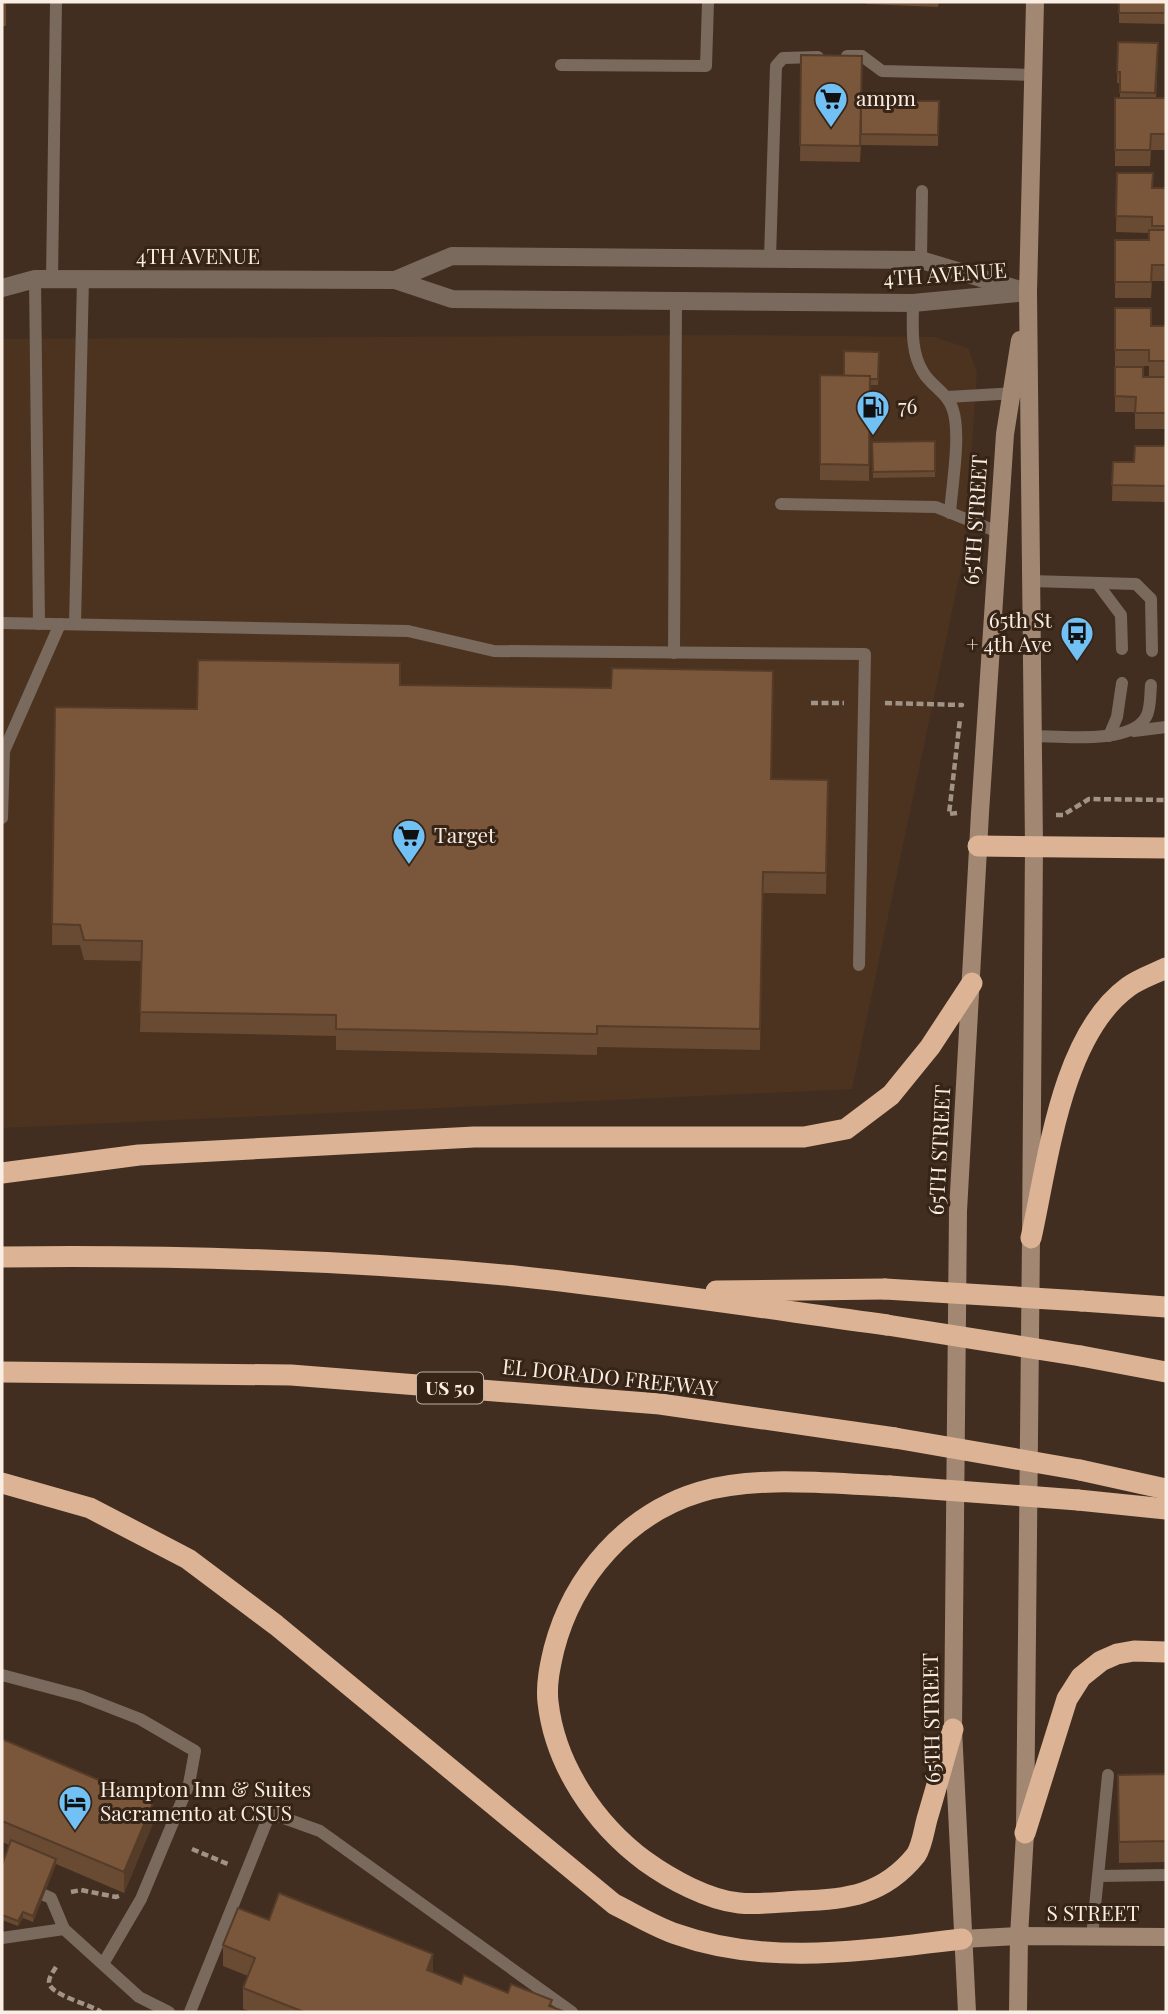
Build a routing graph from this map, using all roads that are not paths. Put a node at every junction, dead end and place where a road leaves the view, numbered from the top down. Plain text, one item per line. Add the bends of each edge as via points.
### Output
1 (56, 2) edge
2 (708, 2) edge
3 (1035, 2) edge
4 (561, 65) dead end
5 (1034, 75) junction
6 (922, 191) dead end
7 (770, 258) junction
8 (920, 260) junction
9 (44, 279) junction
10 (83, 279) junction
11 (395, 280) junction
12 (2, 288) edge
13 (1028, 292) junction
14 (676, 301) junction
15 (913, 303) junction
16 (1020, 393) junction
17 (947, 397) junction
18 (781, 504) dead end
19 (950, 513) junction
20 (998, 532) junction
21 (1030, 581) junction
22 (1097, 583) junction
23 (2, 623) edge
24 (38, 624) junction
25 (60, 624) junction
26 (75, 624) junction
27 (1122, 649) dead end
28 (1152, 651) dead end
29 (674, 653) junction
30 (1122, 682) dead end
31 (1151, 685) dead end
32 (1166, 727) edge
33 (1134, 731) junction
34 (1032, 736) junction
35 (1109, 736) junction
36 (2, 818) edge
37 (1034, 845) junction
38 (978, 846) junction
39 (1166, 848) edge
40 (859, 965) dead end
41 (1166, 968) edge
42 (972, 983) junction
43 (2, 1173) edge
44 (1031, 1238) junction
45 (2, 1257) edge
46 (643, 1291) junction
47 (1166, 1307) edge
48 (2, 1372) edge
49 (1166, 1372) edge
50 (2, 1483) edge
51 (1166, 1489) edge
52 (1166, 1509) edge
53 (1166, 1652) edge
54 (2, 1675) edge
55 (953, 1729) junction
56 (1108, 1776) dead end
57 (1025, 1833) junction
58 (1098, 1875) junction
59 (1166, 1875) edge
60 (44, 1895) edge
61 (64, 1929) junction
62 (1019, 1936) junction
63 (1093, 1937) junction
64 (1166, 1937) edge
65 (2, 1938) edge
66 (961, 1939) junction
67 (103, 1964) junction
68 (169, 2012) edge
69 (190, 2012) edge
70 (572, 2012) edge
71 (967, 2012) edge
72 (1018, 2012) edge

1 - 9 lane
2 - 4 lane via 706,66
3 - 5 main road, 65TH STREET
5 - 7 lane via 882,71 862,56 783,58 776,66
5 - 13 main road, 65TH STREET
6 - 8 lane
7 - 8 street, 4TH AVENUE
7 - 11 street, 4TH AVENUE via 452,256
8 - 13 street, 4TH AVENUE
9 - 10 street, 4TH AVENUE
9 - 12 street, 4TH AVENUE
9 - 24 lane
10 - 11 street, 4TH AVENUE
10 - 26 lane
11 - 14 street, 4TH AVENUE via 452,299
13 - 15 street, 4TH AVENUE
13 - 16 main road, 65TH STREET
14 - 15 street, 4TH AVENUE
14 - 29 lane
15 - 17 lane via 916,356 923,373
16 - 17 lane
16 - 20 main road, 65TH STREET via 1005,434
16 - 21 main road, 65TH STREET
17 - 19 lane via 956,436
18 - 19 lane via 936,507
19 - 20 lane
20 - 38 main road, 65TH STREET
21 - 22 lane
21 - 34 main road, 65TH STREET
22 - 27 lane via 1121,615
22 - 28 lane via 1136,584 1151,599
23 - 24 lane
24 - 25 lane
25 - 26 lane
25 - 36 lane via 4,751
26 - 29 lane via 408,632 494,651
29 - 40 lane via 864,654
30 - 35 lane
31 - 33 lane via 1147,716
32 - 33 lane
33 - 35 lane
34 - 35 lane
34 - 37 main road, 65TH STREET
37 - 38 highway
37 - 39 highway
37 - 44 main road, 65TH STREET
38 - 42 main road, 65TH STREET
41 - 44 highway via 1128,987 1108,1006 1077,1053 1063,1094
42 - 43 highway via 891,1095 846,1129 804,1137 460,1138 139,1155
42 - 55 main road, 65TH STREET via 958,1211
44 - 57 main road, 65TH STREET
45 - 46 highway via 375,1266
46 - 47 highway, bridge via 885,1289
46 - 49 highway, bridge via 887,1325
48 - 51 highway, EL DORADO FREEWAY / US 50, bridge via 291,1375 660,1404 895,1438
50 - 66 highway via 90,1508 188,1559 276,1625 614,1904 675,1934 741,1951 810,1955
52 - 55 highway, bridge via 890,1486 760,1483 700,1492 671,1503 609,1547 581,1583 561,1625 549,1669 548,1699 558,1745 578,1788 605,1826 665,1875 738,1903 838,1900 868,1892 896,1875 918,1852
53 - 57 highway via 1117,1654 1081,1677 1068,1699
54 - 67 lane via 81,1696 195,1751 189,1784 141,1899
55 - 66 main road, 65TH STREET
56 - 58 lane
57 - 62 main road, 65TH STREET
58 - 59 lane
58 - 63 lane
60 - 61 lane via 51,1898
61 - 65 lane
61 - 67 lane
62 - 63 main road, S STREET
62 - 66 main road, S STREET
62 - 72 main road, 65TH STREET
63 - 64 main road, S STREET
66 - 71 main road, 65TH STREET
67 - 68 lane via 139,1997
69 - 70 lane via 270,1813 320,1831

